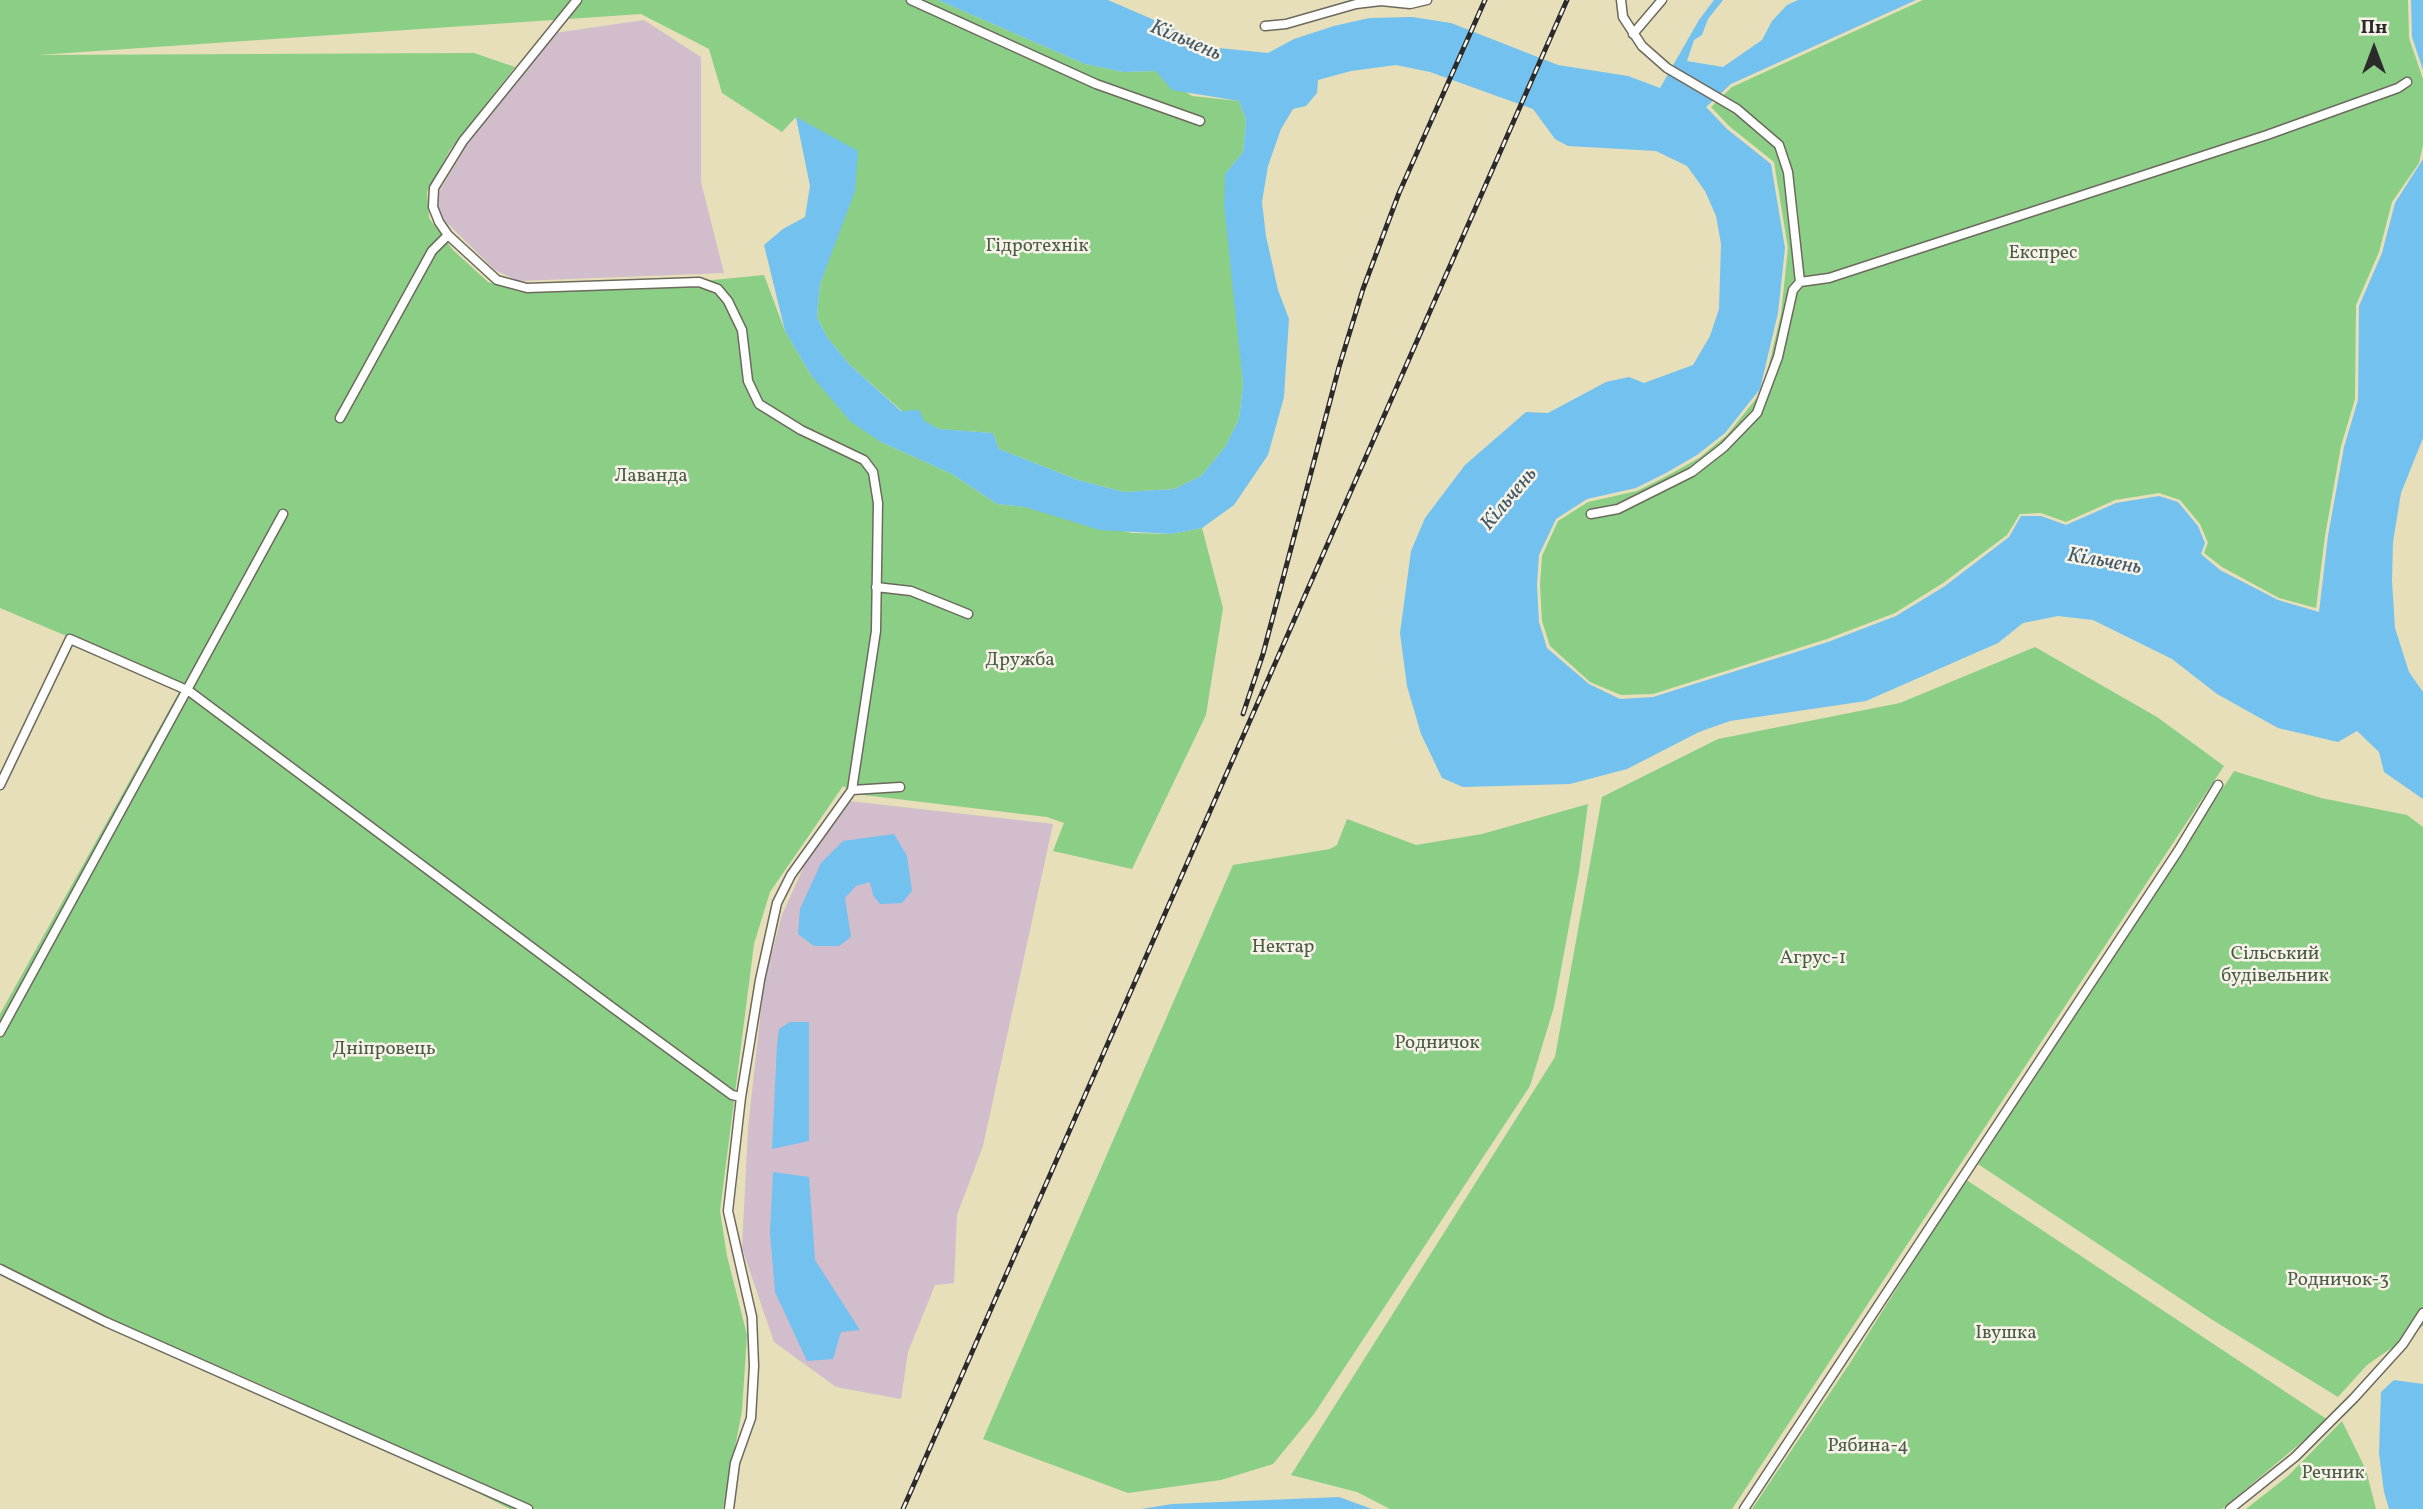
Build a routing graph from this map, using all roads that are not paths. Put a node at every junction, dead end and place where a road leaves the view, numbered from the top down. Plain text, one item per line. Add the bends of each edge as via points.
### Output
1 (577, 0) edge
2 (911, 0) edge
3 (1427, 0) edge
4 (1621, 0) edge
5 (1662, 0) edge
6 (1265, 26) dead end
7 (1633, 34) junction
8 (2407, 82) dead end
9 (1200, 121) dead end
10 (449, 236) junction
11 (1800, 282) junction
12 (340, 418) dead end
13 (283, 514) dead end
14 (1591, 514) dead end
15 (876, 587) junction
16 (968, 614) dead end
17 (189, 691) junction
18 (0, 785) edge
19 (2218, 785) dead end
20 (900, 787) dead end
21 (852, 790) junction
22 (0, 1032) edge
23 (741, 1097) junction
24 (0, 1269) edge
25 (2423, 1313) edge
26 (528, 1509) edge
27 (729, 1509) edge
28 (1744, 1509) edge
29 (2230, 1509) edge

1 - 10 street via 463,141 434,188 433,207
2 - 9 street via 1096,84
3 - 6 street via 1356,4
4 - 7 street via 1623,17
5 - 7 street
7 - 11 street via 1667,68 1728,103 1779,145 1788,172
8 - 11 street via 2267,135 1829,278
10 - 12 street via 432,251
10 - 15 street via 497,280 527,288 699,282 718,289 742,330 748,381 759,404 864,460 873,472 878,503
11 - 14 street via 1793,290 1778,357 1758,413 1692,472 1618,509
13 - 17 street
15 - 16 street via 911,591
15 - 21 street via 876,631
17 - 18 street via 70,639
17 - 22 street
17 - 23 street via 609,1005 732,1095
19 - 28 street
20 - 21 street
21 - 23 street via 791,875 777,903
23 - 27 street via 728,1211 752,1317 754,1366 751,1418 735,1463
24 - 26 street via 106,1322
25 - 29 street via 2403,1344 2354,1398 2295,1457

